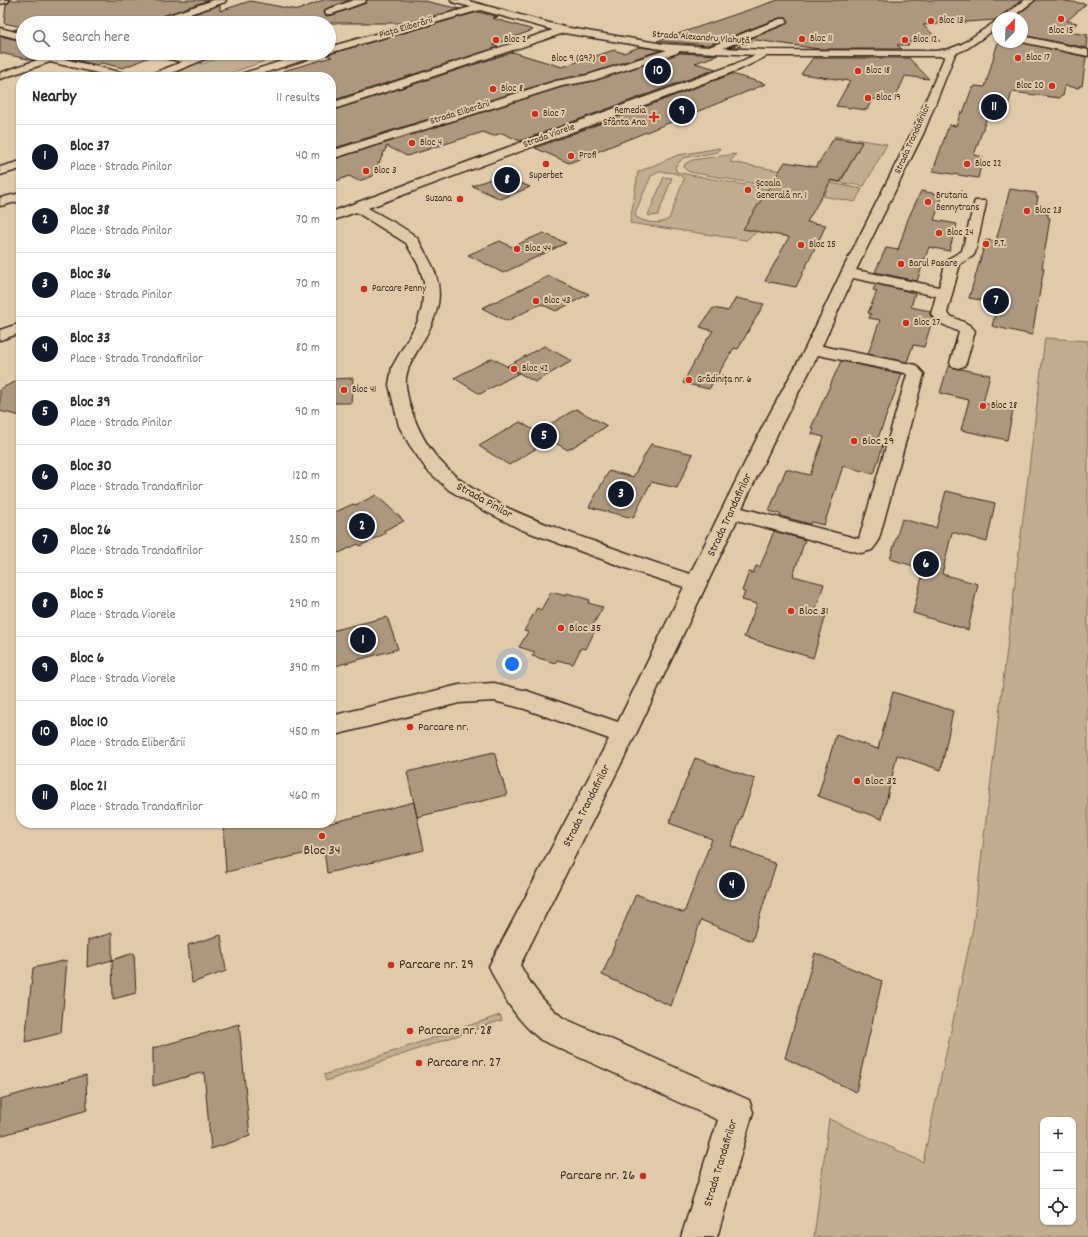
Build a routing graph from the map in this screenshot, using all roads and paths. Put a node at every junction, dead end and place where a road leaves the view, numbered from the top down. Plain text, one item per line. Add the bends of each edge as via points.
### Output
1 (5, 0) edge
2 (222, 0) edge
3 (362, 0) edge
4 (455, 0) edge
5 (1031, 0) edge
6 (0, 1) edge
7 (497, 2) dead end
8 (482, 6) junction
9 (328, 12) dead end
10 (1014, 12) edge
11 (175, 16) edge
12 (783, 21) dead end
13 (564, 30) junction
14 (0, 31) edge
15 (992, 33) edge
16 (16, 35) edge
17 (1028, 40) edge
18 (336, 48) edge
19 (681, 48) junction
20 (705, 50) junction
21 (951, 52) junction
22 (766, 53) junction
23 (1088, 53) edge
24 (47, 60) edge
25 (54, 60) edge
26 (187, 60) edge
27 (295, 60) edge
28 (192, 61) joint
29 (106, 72) edge
30 (165, 72) edge
31 (257, 72) edge
32 (0, 76) edge
33 (336, 105) edge
34 (336, 153) edge
35 (16, 166) edge
36 (0, 171) edge
37 (16, 198) edge
38 (0, 202) edge
39 (980, 204) dead end
40 (357, 207) junction
41 (336, 215) edge
42 (848, 273) junction
43 (944, 293) junction
44 (16, 330) edge
45 (0, 335) edge
46 (813, 348) junction
47 (958, 363) dead end
48 (731, 512) junction
49 (697, 584) junction
50 (336, 725) edge
51 (624, 734) junction
52 (699, 1237) edge

1 - 6 street
2 - 11 street
3 - 9 street
4 - 8 street, Strada Alexandru Vlahuță
5 - 10 street
7 - 8 street, Piața Eliberării
8 - 13 street, Strada Alexandru Vlahuță
8 - 18 street, Piața Eliberării
12 - 20 street
13 - 19 street, Strada Alexandru Vlahuță via 622,41
13 - 33 street
14 - 16 street
15 - 21 street
17 - 23 street
19 - 20 street, Strada Alexandru Vlahuță
19 - 34 street, Strada Eliberării via 590,78 560,83 452,115
20 - 22 street, Strada Alexandru Vlahuță
21 - 22 street, Strada Alexandru Vlahuță
21 - 42 street, Strada Trandafirilor via 918,132
22 - 40 street, Strada Viorele via 737,67
24 - 32 street
25 - 29 street
26 - 28 street
27 - 31 street
28 - 30 street
35 - 36 street
37 - 38 street
39 - 43 street via 968,253 953,262
40 - 41 street, Strada Viorele
40 - 49 street, Strada Pinilor via 411,240 428,271 431,282 430,308 425,323 400,367 397,385 408,426 434,466 456,486 527,524
42 - 43 street
42 - 46 street, Strada Trandafirilor
43 - 47 street via 939,314 945,320 967,331
44 - 45 street
46 - 48 street, Strada Trandafirilor
46 - 48 street via 910,369 916,374 868,542 861,546
48 - 49 street, Strada Trandafirilor
49 - 51 street, Strada Trandafirilor
50 - 51 street via 459,694 494,692 527,700
51 - 52 street, Strada Trandafirilor via 504,966 521,997 536,1017 552,1029 737,1112

